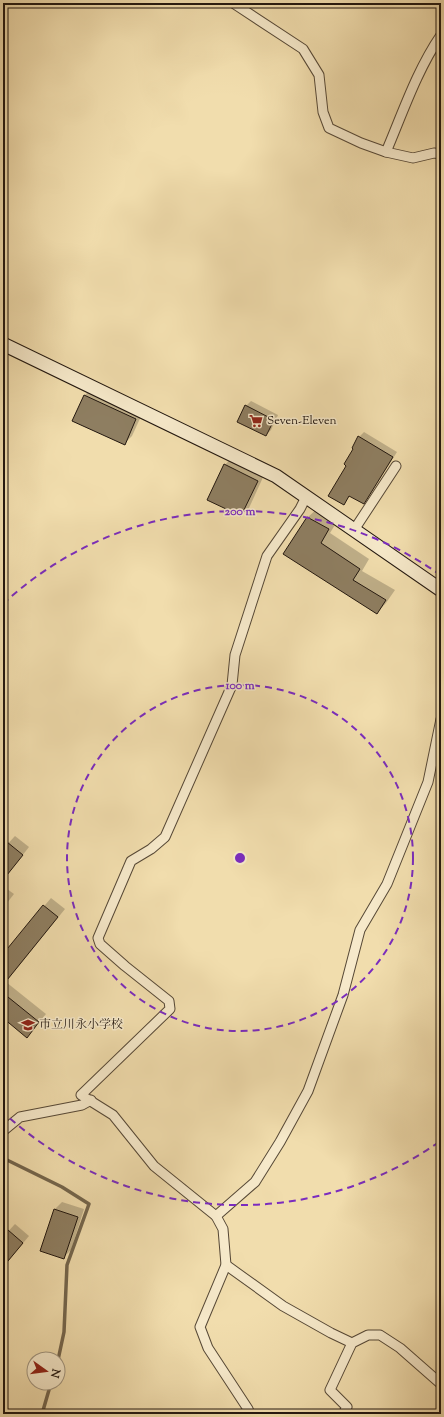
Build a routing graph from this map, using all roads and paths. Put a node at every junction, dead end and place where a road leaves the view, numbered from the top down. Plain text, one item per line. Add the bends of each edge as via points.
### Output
1 (233, 3) edge
2 (441, 35) edge
3 (386, 152) junction
4 (441, 154) edge
5 (3, 344) edge
6 (396, 466) dead end
7 (306, 497) junction
8 (354, 530) junction
9 (441, 590) edge
10 (441, 719) edge
11 (91, 1100) junction
12 (3, 1131) edge
13 (216, 1216) junction
14 (226, 1265) junction
15 (352, 1343) junction
16 (441, 1384) edge
17 (250, 1414) edge
18 (343, 1414) edge

1 - 3 street via 303,49 319,75 323,112 329,128
2 - 3 street via 418,76
3 - 4 street via 413,158
5 - 7 street via 276,476
6 - 8 street
7 - 8 street
7 - 11 street via 267,556 235,655 232,685 165,837 131,861 98,938 100,944 169,1001 170,1009 81,1095
8 - 9 street
10 - 13 street via 428,782 386,884 360,930 344,995 308,1092 255,1182
11 - 12 street via 82,1105 20,1117
11 - 13 street via 112,1115 154,1166
13 - 14 street via 223,1229
14 - 15 street via 283,1306
14 - 17 street via 200,1327 208,1348
15 - 16 street via 368,1335 380,1335 400,1348
15 - 18 street via 330,1390 347,1406

